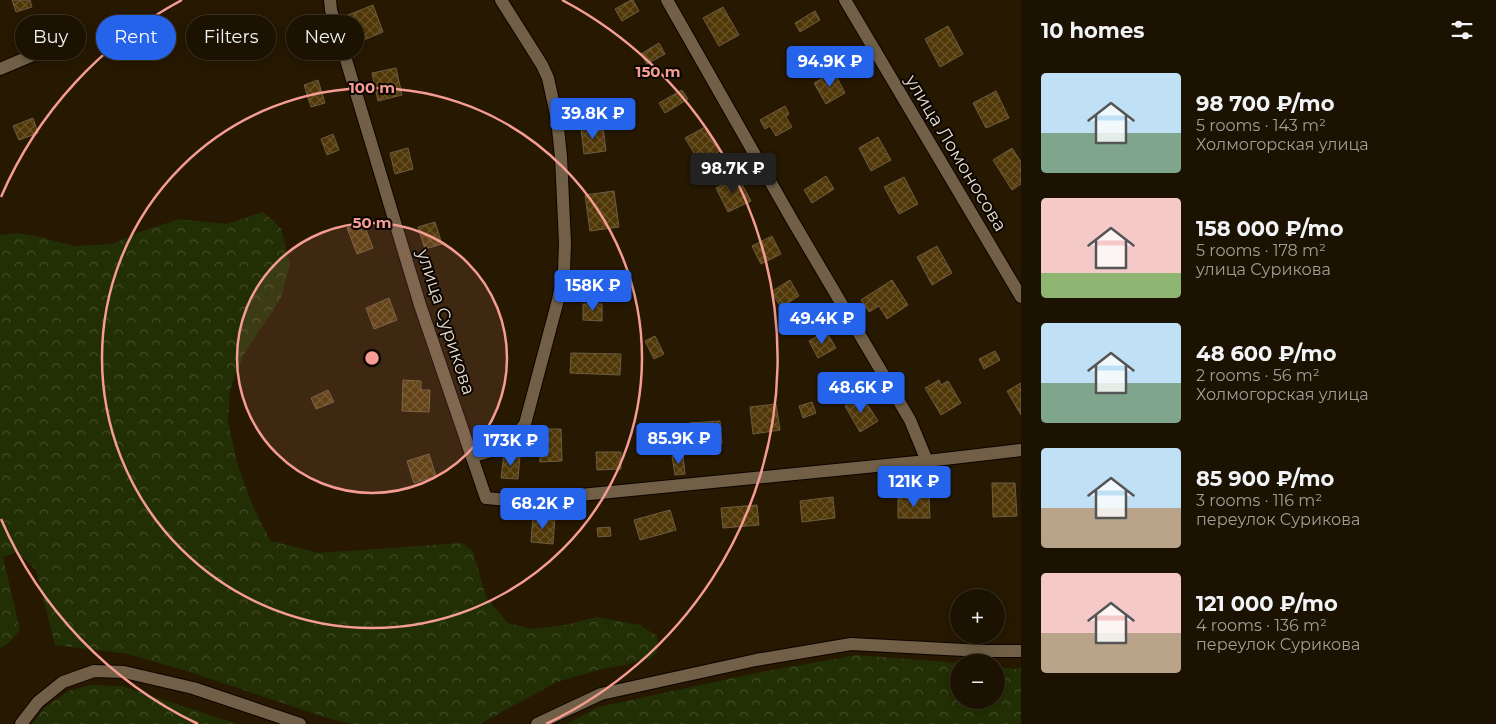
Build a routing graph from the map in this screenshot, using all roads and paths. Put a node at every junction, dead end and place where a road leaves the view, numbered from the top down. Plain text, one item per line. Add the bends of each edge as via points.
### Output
1 (330, 0) edge
2 (501, 0) edge
3 (668, 0) edge
4 (845, 0) edge
5 (21, 60) edge
6 (0, 69) edge
7 (1021, 297) edge
8 (1021, 450) edge
9 (472, 456) junction
10 (927, 461) junction
11 (1021, 651) edge
12 (20, 724) edge
13 (300, 724) edge
14 (538, 724) edge

1 - 9 street, улица Сурикова via 420,305
2 - 9 street via 542,66 549,85 561,157 565,257 558,300 525,424 513,440 497,450
3 - 10 street via 910,420
4 - 7 street, улица Ломоносова
5 - 6 street
8 - 10 street
9 - 10 street, улица Сурикова via 486,498 519,501
11 - 14 street via 851,644 756,660 601,694
12 - 13 street via 38,702 64,682 94,671 124,672 192,688

